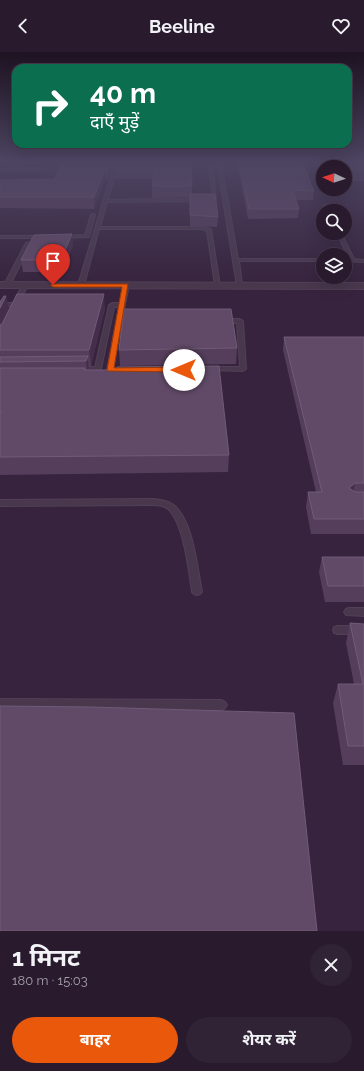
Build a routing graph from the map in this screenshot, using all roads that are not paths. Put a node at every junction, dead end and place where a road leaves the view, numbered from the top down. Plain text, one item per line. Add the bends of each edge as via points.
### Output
1 (105, 203) edge
2 (226, 203) edge
3 (0, 214) edge
4 (7, 214) dead end
5 (93, 215) dead end
6 (97, 228) junction
7 (0, 237) edge
8 (56, 237) edge
9 (0, 241) edge
10 (25, 242) dead end
11 (236, 260) junction
12 (316, 260) edge
13 (352, 260) edge
14 (364, 261) edge
15 (4, 285) edge
16 (25, 285) junction
17 (81, 285) junction
18 (126, 285) junction
19 (218, 285) junction
20 (239, 285) junction
21 (364, 286) edge
22 (16, 305) junction
23 (30, 305) edge
24 (105, 305) edge
25 (112, 305) junction
26 (122, 305) junction
27 (2, 306) edge
28 (12, 311) edge
29 (119, 321) junction
30 (142, 321) edge
31 (218, 321) edge
32 (75, 369) edge
33 (204, 369) edge
34 (134, 370) edge
35 (0, 504) edge
36 (197, 592) dead end
37 (349, 612) dead end
38 (364, 612) edge
39 (338, 630) dead end
40 (364, 630) edge
41 (0, 704) edge
42 (221, 705) dead end

1 - 6 lane
2 - 11 lane
3 - 4 lane
5 - 8 lane via 87,236
6 - 17 lane
6 - 19 lane via 208,230
7 - 15 lane via 47,239 28,244
9 - 10 lane
11 - 12 lane
11 - 20 lane
13 - 14 lane
15 - 16 street
16 - 17 street
16 - 22 lane
17 - 18 street
18 - 19 street
18 - 26 lane
19 - 20 street
20 - 21 street
22 - 23 lane
22 - 27 lane
22 - 28 lane
24 - 25 lane
25 - 26 lane
25 - 32 lane via 98,369
26 - 29 lane
29 - 30 lane
29 - 34 lane via 110,370
31 - 33 lane via 240,321 243,369
35 - 36 lane via 167,504 174,509 186,538
37 - 38 lane
39 - 40 lane
41 - 42 lane

